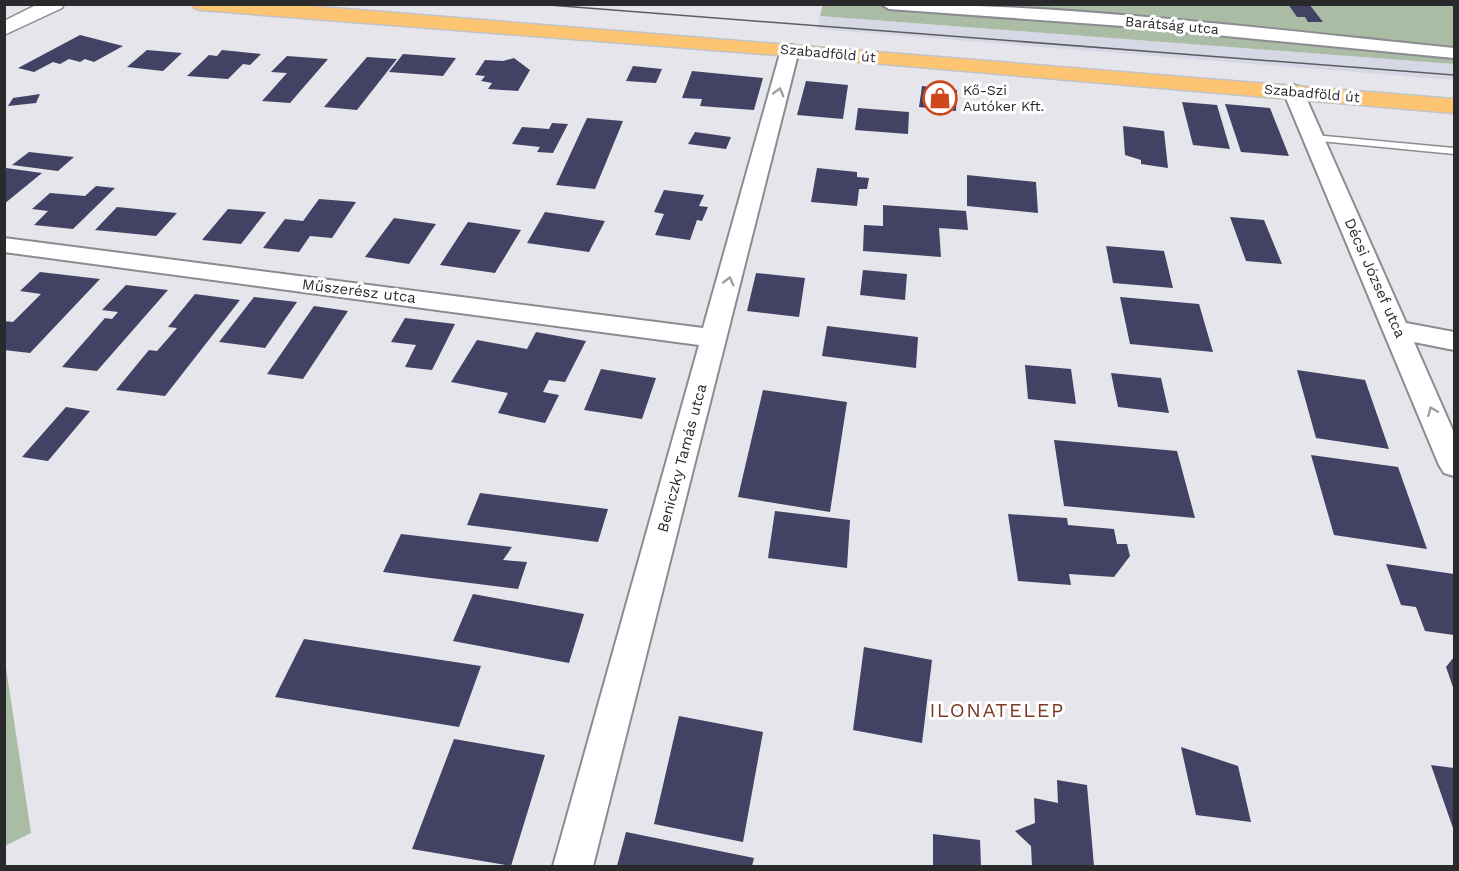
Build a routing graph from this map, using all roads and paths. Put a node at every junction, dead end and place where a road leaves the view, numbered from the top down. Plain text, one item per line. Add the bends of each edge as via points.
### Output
1 (55, 4) edge
2 (201, 4) edge
3 (889, 4) edge
4 (4, 30) edge
5 (790, 50) junction
6 (1455, 53) edge
7 (1293, 91) junction
8 (1455, 106) edge
9 (1314, 138) junction
10 (1455, 151) edge
11 (4, 245) edge
12 (1397, 330) junction
13 (714, 338) junction
14 (1455, 341) edge
15 (1455, 465) edge
16 (573, 867) edge

1 - 4 street
2 - 5 main road, Szabadföld út
3 - 6 street, Barátság utca via 1123,21
5 - 7 main road, Szabadföld út
13 -> 5 street, Beniczky Tamás utca
7 - 8 main road, Szabadföld út
7 - 9 street, Décsi József utca
9 - 10 lane
9 - 12 street, Décsi József utca
11 - 13 street, Műszerész utca
12 - 14 street
15 -> 12 street, Décsi József utca
13 - 16 street, Beniczky Tamás utca

